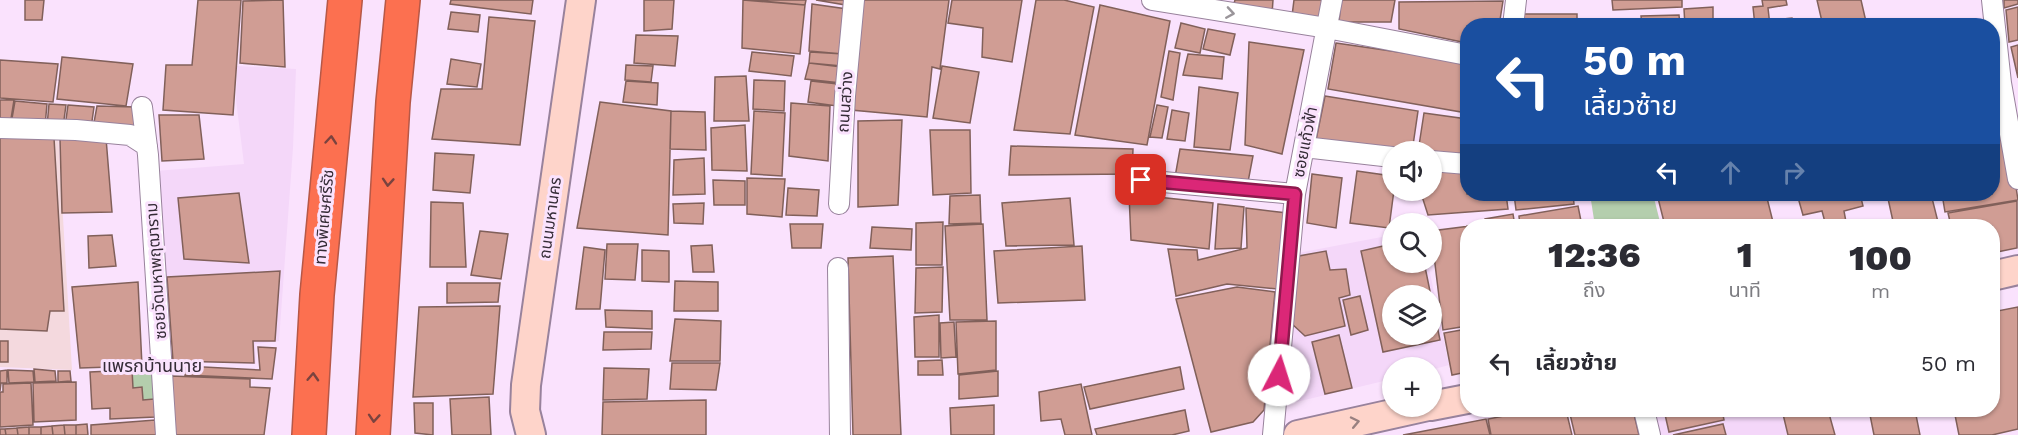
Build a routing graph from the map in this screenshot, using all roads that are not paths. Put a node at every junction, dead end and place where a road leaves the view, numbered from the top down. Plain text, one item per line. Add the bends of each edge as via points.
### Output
1 (345, 0) edge
2 (403, 0) edge
3 (419, 0) edge
4 (581, 0) edge
5 (854, 0) edge
6 (1152, 0) edge
7 (1332, 0) edge
8 (1516, 0) edge
9 (1992, 0) edge
10 (1514, 18) edge
11 (1994, 18) edge
12 (1327, 28) junction
13 (1460, 54) edge
14 (2000, 74) edge
15 (393, 102) junction
16 (142, 107) dead end
17 (0, 128) edge
18 (147, 146) junction
19 (1304, 147) junction
20 (1382, 156) edge
21 (1442, 161) edge
22 (1460, 163) edge
23 (2018, 179) edge
24 (1141, 180) dead end
25 (1295, 194) junction
26 (839, 204) dead end
27 (838, 268) dead end
28 (2018, 270) edge
29 (2000, 274) edge
30 (1460, 400) edge
31 (1442, 404) edge
32 (1382, 417) edge
33 (1646, 417) edge
34 (166, 435) edge
35 (309, 435) edge
36 (373, 435) edge
37 (531, 435) edge
38 (840, 435) edge
39 (1273, 435) edge
40 (1298, 435) edge
41 (1650, 435) edge

35 -> 1 highway, ทางพิเศษศรีรัช via 317,295
2 - 15 highway
3 - 15 highway
4 - 37 main road, ถนนมหานคร via 525,385 525,411
5 - 26 street, ถนนสว่าง
6 -> 12 street
7 - 12 street, ซอยแก้วฟ้า
8 - 10 street
9 - 11 street
12 - 13 street
12 - 19 street, ซอยแก้วฟ้า
14 - 23 street
15 -> 36 highway
16 - 18 street, ซอยวัดมหาพฤฒาราม
17 - 18 street via 130,135
18 - 34 street, ซอยวัดมหาพฤฒาราม
19 - 20 street
19 - 25 street, ซอยแก้วฟ้า
21 - 22 street
24 - 25 street
25 - 39 street, ซอยแก้วฟ้า
27 - 38 street
28 - 29 main road
30 - 31 main road
40 -> 32 main road
33 - 41 street

